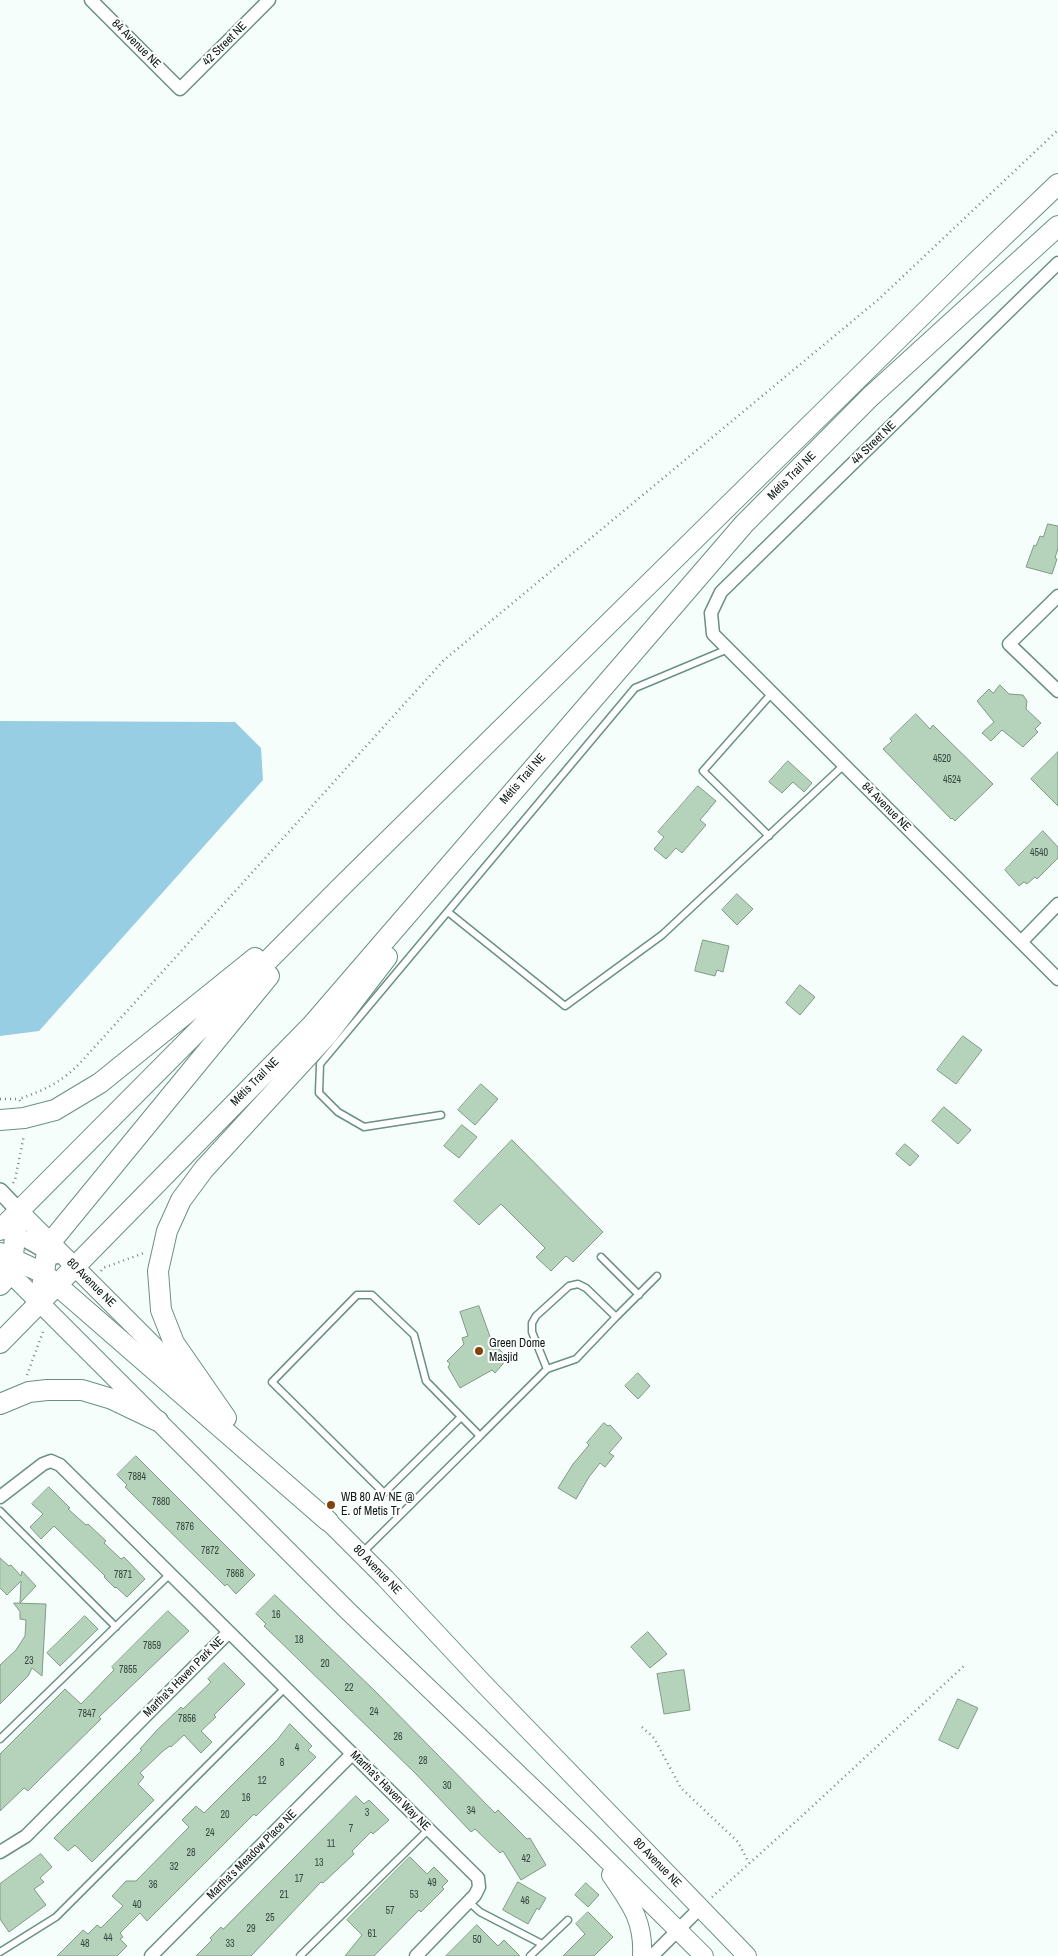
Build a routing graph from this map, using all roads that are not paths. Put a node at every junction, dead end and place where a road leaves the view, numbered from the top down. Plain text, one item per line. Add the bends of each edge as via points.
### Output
1 (91, 0) edge
2 (269, 0) edge
3 (180, 89) joint
4 (1058, 184) edge
5 (1058, 226) edge
6 (1058, 263) edge
7 (1058, 596) edge
8 (713, 634) joint
9 (728, 649) junction
10 (1058, 691) edge
11 (772, 693) junction
12 (535, 765) junction
13 (844, 765) junction
14 (769, 836) junction
15 (344, 885) junction
16 (1058, 904) edge
17 (448, 912) junction
18 (1021, 942) junction
19 (1058, 979) edge
20 (441, 1115) dead end
21 (0, 1120) edge
22 (5, 1189) edge
23 (18, 1210) junction
24 (5, 1228) edge
25 (49, 1247) junction
26 (601, 1257) dead end
27 (74, 1266) junction
28 (5, 1267) edge
29 (658, 1276) dead end
30 (50, 1279) junction
31 (639, 1295) junction
32 (40, 1303) junction
33 (616, 1317) junction
34 (0, 1343) edge
35 (547, 1369) junction
36 (0, 1404) edge
37 (461, 1417) junction
38 (226, 1418) junction
39 (158, 1421) junction
40 (480, 1436) junction
41 (0, 1497) edge
42 (0, 1511) edge
43 (328, 1521) junction
44 (361, 1554) junction
45 (170, 1573) junction
46 (116, 1627) junction
47 (229, 1632) junction
48 (285, 1688) junction
49 (0, 1739) edge
50 (352, 1754) junction
51 (429, 1829) junction
52 (586, 1840) junction
53 (0, 1852) edge
54 (469, 1902) junction
55 (700, 1908) junction
56 (568, 1920) dead end
57 (678, 1930) junction
58 (542, 1944) junction
59 (0, 1952) edge
60 (151, 1956) edge
61 (300, 1956) edge
62 (416, 1956) edge
63 (530, 1956) edge
64 (642, 1956) edge
65 (652, 1956) edge
66 (704, 1956) edge
67 (747, 1956) edge

1 - 3 street, 84 Avenue NE
2 - 3 street, 42 Street NE
4 - 15 main road, Métis Trail NE
5 - 12 main road, Métis Trail NE via 870,397 744,524
6 - 8 street, 44 Street NE via 721,592 711,613
7 - 10 street via 1009,644
8 - 9 street, 84 Avenue NE
9 - 11 street, 84 Avenue NE
9 - 17 lane via 635,688
11 - 13 street, 84 Avenue NE
11 - 14 lane via 703,771
12 - 27 main road, Métis Trail NE via 312,1025
12 - 38 main road via 328,1034 204,1169 181,1200 167,1231 158,1271 161,1310 174,1343
13 - 14 lane
13 - 18 street, 84 Avenue NE
14 - 17 lane via 662,935 565,1006
15 - 21 main road via 100,1083 55,1110
15 - 23 main road, Métis Trail NE
15 - 25 main road
16 - 18 street
17 - 20 lane via 320,1064 319,1093 338,1112 364,1127
18 - 19 street, 84 Avenue NE
22 - 23 street, 80 Avenue NE
23 - 24 main road
23 - 25 main road, 80 Avenue NE
24 - 25 street
24 - 28 main road
25 - 27 main road, 80 Avenue NE
25 - 30 main road
26 - 31 lane
27 - 30 main road, Métis Trail NE
27 - 38 main road, 80 Avenue NE
28 - 30 main road
28 - 32 main road
29 - 31 lane
30 - 32 main road
30 - 43 main road
31 - 33 lane
32 - 34 main road
32 - 39 main road
33 - 35 lane via 576,1359
33 - 35 lane via 586,1288 578,1284 569,1286 532,1323 532,1332
35 - 40 lane
36 - 39 main road via 29,1392 82,1390 112,1399
37 - 37 lane via 426,1381 414,1335 372,1295 357,1294 272,1382 384,1493
37 - 40 lane
38 - 43 main road, 80 Avenue NE
39 - 52 main road via 349,1612
40 - 44 lane
41 - 45 street, Martha's Haven Park NE via 43,1464 51,1461 60,1465
42 - 46 lane
43 - 44 main road, 80 Avenue NE
44 - 55 main road, 80 Avenue NE
45 - 46 lane
45 - 47 street, Martha's Haven Park NE
46 - 49 lane
47 - 48 street, Martha's Haven Way NE
47 - 53 street, Martha's Haven Park NE via 26,1836
48 - 50 street, Martha's Haven Way NE
48 - 59 lane via 56,1917
50 - 51 street, Martha's Haven Way NE
50 - 60 street, Martha's Meadow Place NE
51 - 54 street, Martha's Haven Way NE via 478,1878 479,1887
51 - 61 lane
52 - 57 main road
52 - 64 main road via 630,1902 640,1922
54 - 58 lane via 480,1912
54 - 62 street, Martha's Haven Way NE
55 - 57 street
55 - 67 main road, 80 Avenue NE
56 - 58 lane
57 - 65 street
57 - 66 main road
58 - 63 lane

